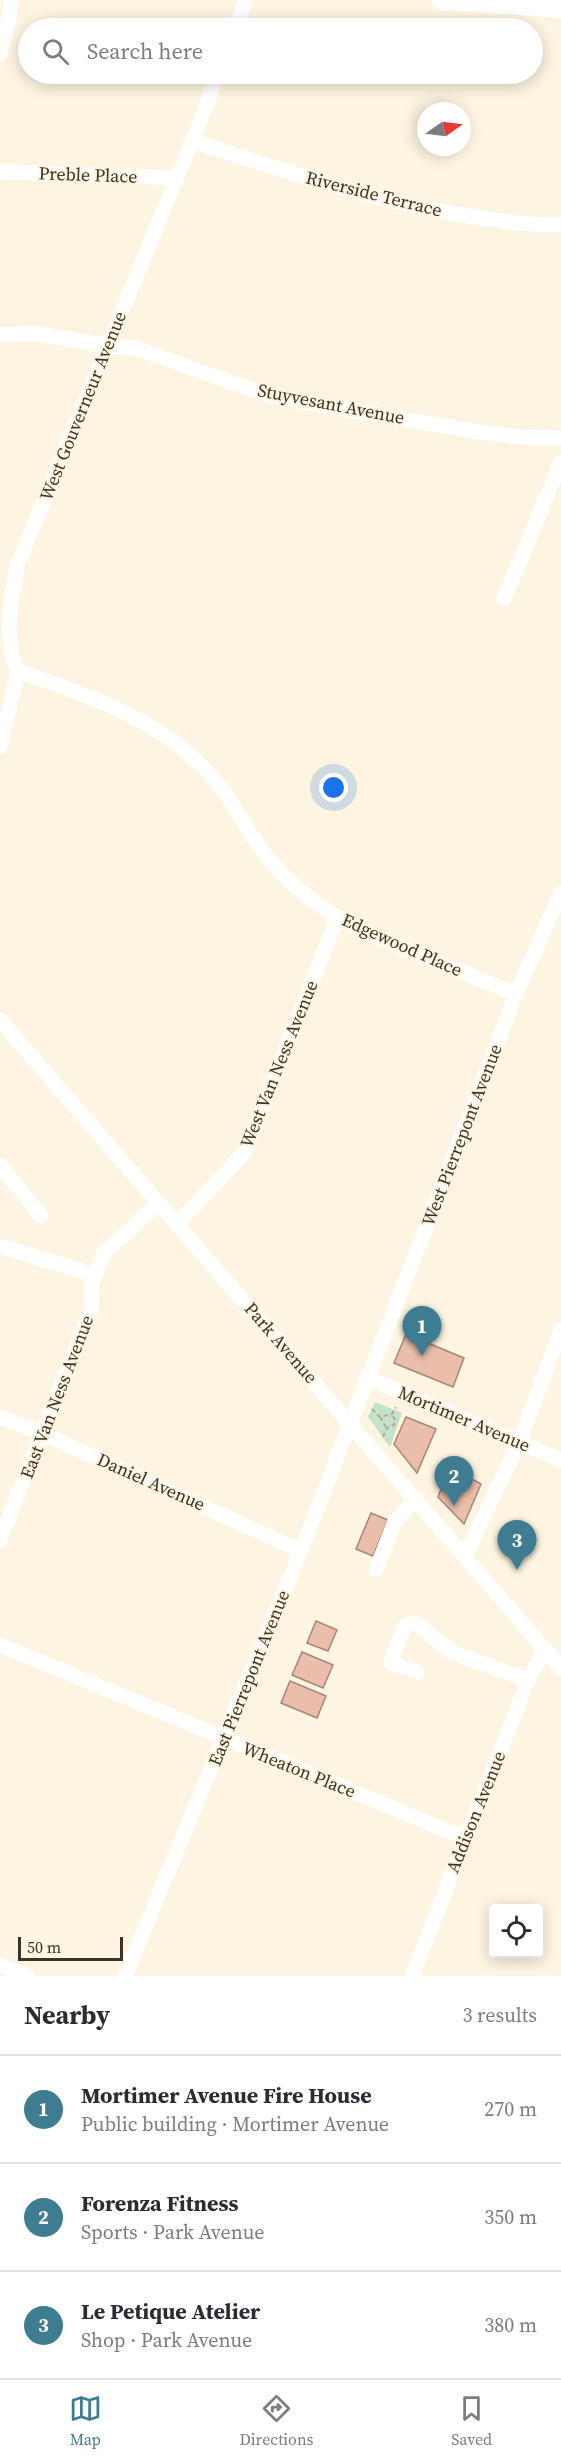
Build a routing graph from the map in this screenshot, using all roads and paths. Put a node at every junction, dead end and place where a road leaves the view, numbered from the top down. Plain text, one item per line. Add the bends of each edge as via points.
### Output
1 (11, 0) edge
2 (246, 0) edge
3 (441, 0) edge
4 (561, 8) edge
5 (239, 18) edge
6 (0, 54) edge
7 (214, 84) edge
8 (192, 141) junction
9 (0, 172) edge
10 (177, 178) junction
11 (561, 224) edge
12 (0, 335) edge
13 (108, 346) junction
14 (561, 438) edge
15 (561, 462) edge
16 (504, 599) dead end
17 (5, 631) edge
18 (18, 671) junction
19 (0, 747) edge
20 (561, 893) edge
21 (338, 918) junction
22 (516, 994) junction
23 (0, 1020) edge
24 (0, 1165) edge
25 (158, 1204) junction
26 (41, 1216) dead end
27 (177, 1224) junction
28 (0, 1246) edge
29 (94, 1275) junction
30 (561, 1329) edge
31 (367, 1378) junction
32 (396, 1406) dead end
33 (372, 1409) dead end
34 (392, 1414) junction
35 (0, 1417) edge
36 (380, 1417) junction
37 (351, 1423) junction
38 (387, 1428) junction
39 (44, 1434) junction
40 (383, 1437) dead end
41 (519, 1443) junction
42 (561, 1460) edge
43 (416, 1499) junction
44 (0, 1540) edge
45 (301, 1551) junction
46 (465, 1556) junction
47 (376, 1570) dead end
48 (0, 1645) edge
49 (545, 1649) junction
50 (561, 1668) edge
51 (417, 1672) dead end
52 (528, 1680) junction
53 (225, 1739) junction
54 (465, 1838) junction
55 (0, 1965) edge
56 (27, 1976) edge
57 (125, 1976) edge
58 (412, 1976) edge

1 - 6 street
2 - 5 street
3 - 4 main road
7 - 8 street, West Gouverneur Avenue
8 - 10 street, West Gouverneur Avenue
8 - 11 street, Riverside Terrace via 380,199 495,220
9 - 10 street, Preble Place
10 - 13 street, West Gouverneur Avenue
12 - 13 street, Stuyvesant Avenue via 33,333
13 - 14 street, Stuyvesant Avenue via 135,348 264,394 306,404 480,432
13 - 17 street, West Gouverneur Avenue via 18,566
15 - 16 street
17 - 18 street, West Gouverneur Avenue
18 - 19 street, West Gouverneur Avenue
18 - 21 street, Edgewood Place via 121,709 171,739 213,778 267,857 287,879
20 - 22 street, West Pierrepont Avenue
21 - 22 street, Edgewood Place
21 - 27 street, West Van Ness Avenue via 245,1152
22 - 31 street, West Pierrepont Avenue
23 - 25 street, Park Avenue
24 - 26 street
25 - 27 street, Park Avenue
25 - 29 street, East Van Ness Avenue via 103,1254
27 - 37 street, Park Avenue
28 - 29 street
29 - 39 street, East Van Ness Avenue via 92,1307
30 - 41 street
31 - 37 street, East Pierrepont Avenue
31 - 41 street, Mortimer Avenue
32 - 34 path
33 - 36 path
34 - 36 path
34 - 38 path via 394,1425
35 - 39 street, Daniel Avenue
36 - 38 path
37 - 43 street, Park Avenue
37 - 45 street, East Pierrepont Avenue
38 - 40 path
39 - 44 street, East Van Ness Avenue
39 - 45 street, Daniel Avenue
41 - 42 street, Mortimer Avenue
41 - 46 street
43 - 46 street, Park Avenue
43 - 47 street via 395,1521
45 - 53 street, East Pierrepont Avenue
46 - 49 street, Park Avenue
48 - 53 street, Wheaton Place
49 - 50 street, Park Avenue
49 - 52 street, Addison Avenue
51 - 52 street via 391,1663 404,1627 413,1623 451,1652
52 - 54 street, Addison Avenue
53 - 54 street, Wheaton Place
53 - 57 street, East Pierrepont Avenue
54 - 58 street, Addison Avenue
55 - 56 street

